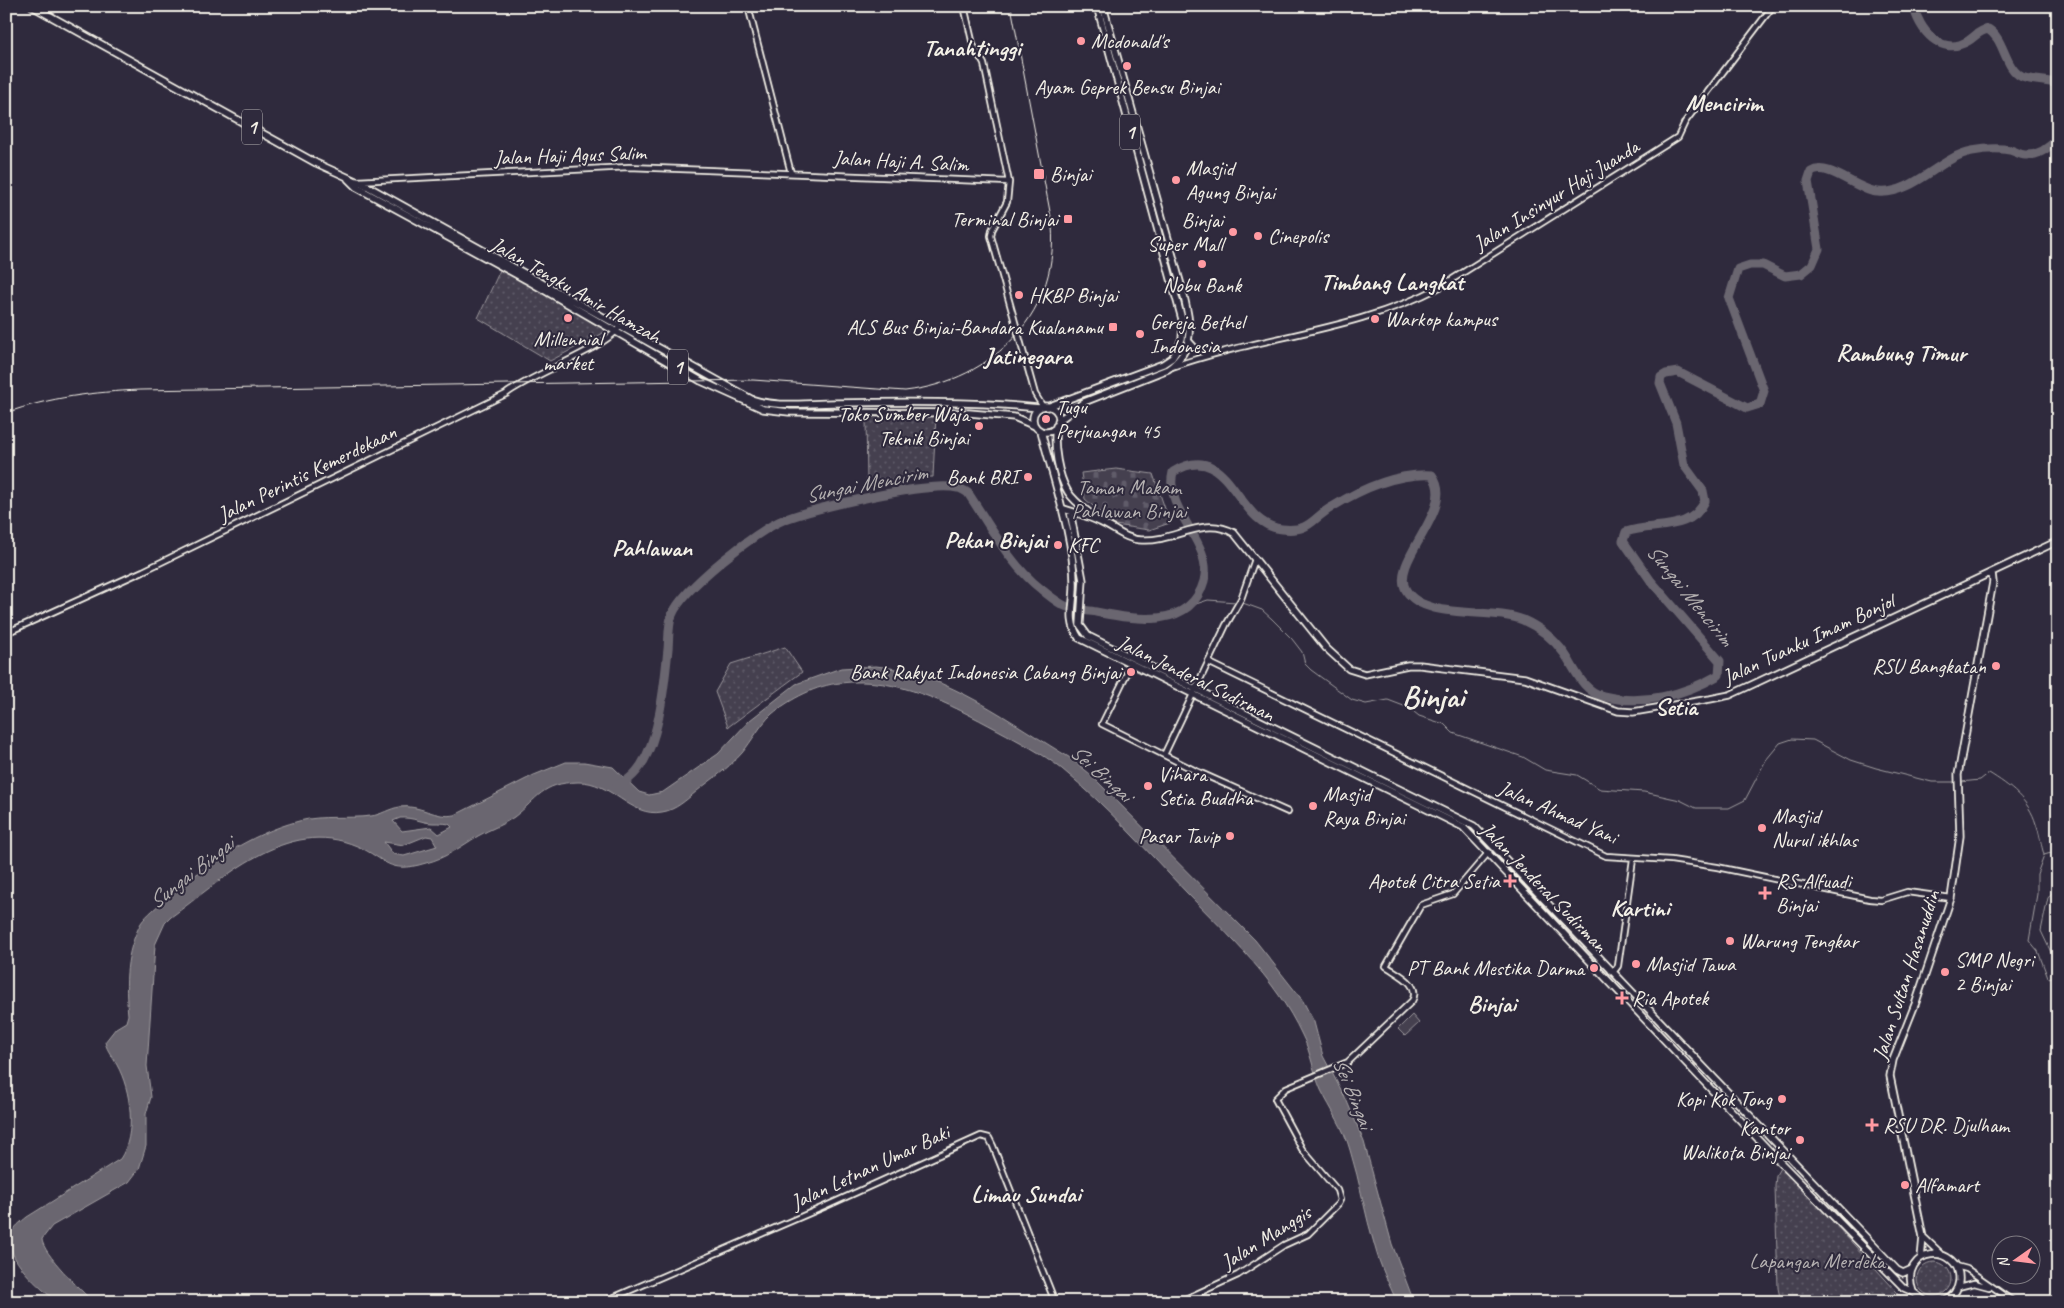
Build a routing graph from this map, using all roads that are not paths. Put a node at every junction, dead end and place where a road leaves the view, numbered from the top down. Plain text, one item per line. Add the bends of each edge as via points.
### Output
1 (32, 6) edge
2 (748, 6) edge
3 (964, 6) edge
4 (1097, 6) edge
5 (1103, 6) edge
6 (1773, 6) edge
7 (791, 173) junction
8 (354, 182) junction
9 (1009, 182) junction
10 (1169, 256) junction
11 (618, 329) junction
12 (1189, 341) junction
13 (1212, 355) junction
14 (1168, 369) junction
15 (969, 405) junction
16 (1043, 407) junction
17 (969, 413) junction
18 (1057, 423) junction
19 (1035, 426) junction
20 (1041, 431) junction
21 (1061, 473) junction
22 (1053, 476) junction
23 (1060, 508) junction
24 (1070, 511) junction
25 (1100, 522) junction
26 (1077, 540) junction
27 (2058, 541) edge
28 (1068, 542) junction
29 (1255, 559) junction
30 (1992, 574) junction
31 (1074, 588) junction
32 (1084, 589) junction
33 (6, 633) edge
34 (1113, 648) junction
35 (1110, 655) junction
36 (1208, 662) junction
37 (1131, 665) junction
38 (1175, 678) junction
39 (1172, 685) junction
40 (1195, 688) junction
41 (1193, 695) junction
42 (1242, 711) junction
43 (1239, 718) junction
44 (1302, 745) junction
45 (1164, 755) junction
46 (1383, 784) junction
47 (1288, 812) dead end
48 (1489, 852) junction
49 (1633, 859) junction
50 (1522, 876) junction
51 (1522, 887) junction
52 (1951, 898) junction
53 (1553, 915) junction
54 (1595, 953) junction
55 (1590, 959) junction
56 (1611, 970) junction
57 (1676, 1038) junction
58 (1671, 1044) junction
59 (1821, 1188) junction
60 (1813, 1195) junction
61 (1923, 1237) junction
62 (1944, 1256) junction
63 (1921, 1258) junction
64 (1955, 1266) junction
65 (1912, 1269) junction
66 (1958, 1287) junction
67 (1995, 1289) junction
68 (1913, 1292) junction
69 (603, 1302) edge
70 (1055, 1302) edge
71 (1179, 1302) edge
72 (1926, 1302) edge
73 (1943, 1302) edge
74 (2014, 1302) edge

1 - 8 main road, Jalan Tengku Amir Hamzah / 1
2 - 7 street
3 - 9 street via 973,45 984,64
4 - 10 main road, 1
5 - 10 main road, 1
6 - 13 street, Jalan Insinyur Haji Juanda via 1685,122 1678,137 1448,282 1390,310
7 - 8 street, Jalan Haji Agus Salim via 610,168
7 - 9 street, Jalan Haji A. Salim
8 - 11 main road, Jalan Tengku Amir Hamzah / 1 via 356,187
9 - 16 street via 1007,202 991,236 1035,394
10 - 12 main road, 1 via 1187,312
10 - 16 main road, 1 via 1183,323 1182,338 1172,358 1123,380
11 - 15 main road, Jalan Tengku Amir Hamzah / 1 via 760,402
11 - 17 main road, Jalan Tengku Amir Hamzah / 1 via 702,381 763,410
11 - 33 street, Jalan Perintis Kemerdekaan via 606,340 416,439 143,571
12 - 13 street via 1198,351
12 - 14 main road via 1178,361
13 - 14 street, Jalan Insinyur Haji Juanda
14 - 18 main road via 1084,402
15 - 16 main road, Jalan Tengku Amir Hamzah / 1
15 - 17 main road
16 - 18 main road via 1056,412
16 - 19 main road via 1034,416
17 - 19 main road, Jalan Tengku Amir Hamzah / 1 via 1010,416
18 - 20 main road via 1048,432
18 - 21 main road via 1055,446
19 - 20 main road, 1
20 - 22 main road, Jalan Jenderal Sudirman
21 - 22 main road
21 - 25 main road via 1069,493
22 - 23 main road, Jalan Jenderal Sudirman
23 - 24 main road
23 - 28 main road, Jalan Jenderal Sudirman
24 - 25 main road
24 - 26 main road, Jalan Jenderal Sudirman
25 - 29 main road, Jalan Tuanku Imam Bonjol via 1138,540 1182,534 1214,525 1234,533
26 - 28 main road
26 - 32 main road, Jalan Jenderal Sudirman
27 - 30 main road, Jalan Tuanku Imam Bonjol
28 - 31 main road, Jalan Jenderal Sudirman
29 - 30 main road, Jalan Tuanku Imam Bonjol via 1326,648 1353,672 1366,674 1408,665 1518,678 1538,682 1607,709 1633,712 1730,695 1960,586
29 - 36 street via 1242,599
30 - 52 main road, Jalan Sultan Hasanuddin via 1958,774 1960,836
31 - 32 main road
31 - 35 main road, Jalan Jenderal Sudirman via 1073,628 1079,638
32 - 34 main road, Jalan Jenderal Sudirman via 1080,620 1083,630 1088,636
34 - 35 main road
34 - 38 main road, Jalan Jenderal Sudirman
35 - 37 main road, Jalan Jenderal Sudirman
36 - 40 street
36 - 49 street, Jalan Ahmad Yani via 1606,856
37 - 39 main road, Jalan Jenderal Sudirman
37 - 45 street via 1102,724
38 - 39 main road
38 - 40 main road, Jalan Jenderal Sudirman
39 - 41 main road, Jalan Jenderal Sudirman
40 - 41 street
40 - 42 main road, Jalan Jenderal Sudirman
41 - 43 main road, Jalan Jenderal Sudirman
41 - 45 street
42 - 43 main road
42 - 44 main road, Jalan Jenderal Sudirman
43 - 44 main road, Jalan Jenderal Sudirman
44 - 46 main road, Jalan Jenderal Sudirman
45 - 47 street
46 - 48 main road, Jalan Jenderal Sudirman via 1463,827
46 - 50 main road, Jalan Jenderal Sudirman via 1467,821
48 - 51 main road, Jalan Jenderal Sudirman
48 - 71 street, Jalan Manggis via 1453,894 1419,908 1386,966 1412,985 1414,998 1346,1063 1282,1090 1275,1099 1302,1148 1337,1190 1338,1204 1308,1234 1284,1245 1238,1275
49 - 52 street, Jalan Ahmad Yani via 1671,860 1708,866 1870,899 1881,900 1907,892
49 - 56 street via 1618,966
50 - 51 main road
50 - 53 main road, Jalan Jenderal Sudirman
51 - 53 main road, Jalan Jenderal Sudirman
52 - 61 main road, Jalan Sultan Hasanuddin via 1890,1076
53 - 54 main road, Jalan Jenderal Sudirman
53 - 55 main road, Jalan Jenderal Sudirman
54 - 55 main road
54 - 56 main road, Jalan Jenderal Sudirman
55 - 58 main road, Jalan Jenderal Sudirman
56 - 57 main road, Jalan Jenderal Sudirman
57 - 58 main road
57 - 59 main road, Jalan Jenderal Sudirman
58 - 60 main road, Jalan Jenderal Sudirman
59 - 60 main road
59 - 65 main road, Jalan Jenderal Sudirman via 1897,1270 1903,1273
60 - 68 main road, Jalan Jenderal Sudirman via 1904,1288
61 - 62 main road
61 - 63 main road, Jalan Sultan Hasanuddin
62 - 63 main road via 1935,1254
62 - 64 main road
63 - 65 main road
64 - 66 main road
64 - 67 street via 1967,1269
65 - 68 main road
66 - 67 street via 1974,1283
66 - 73 main road
67 - 74 street
68 - 72 main road, Jalan Jenderal Sudirman
69 - 70 street, Jalan Letnan Umar Baki via 981,1136 989,1138 993,1146

